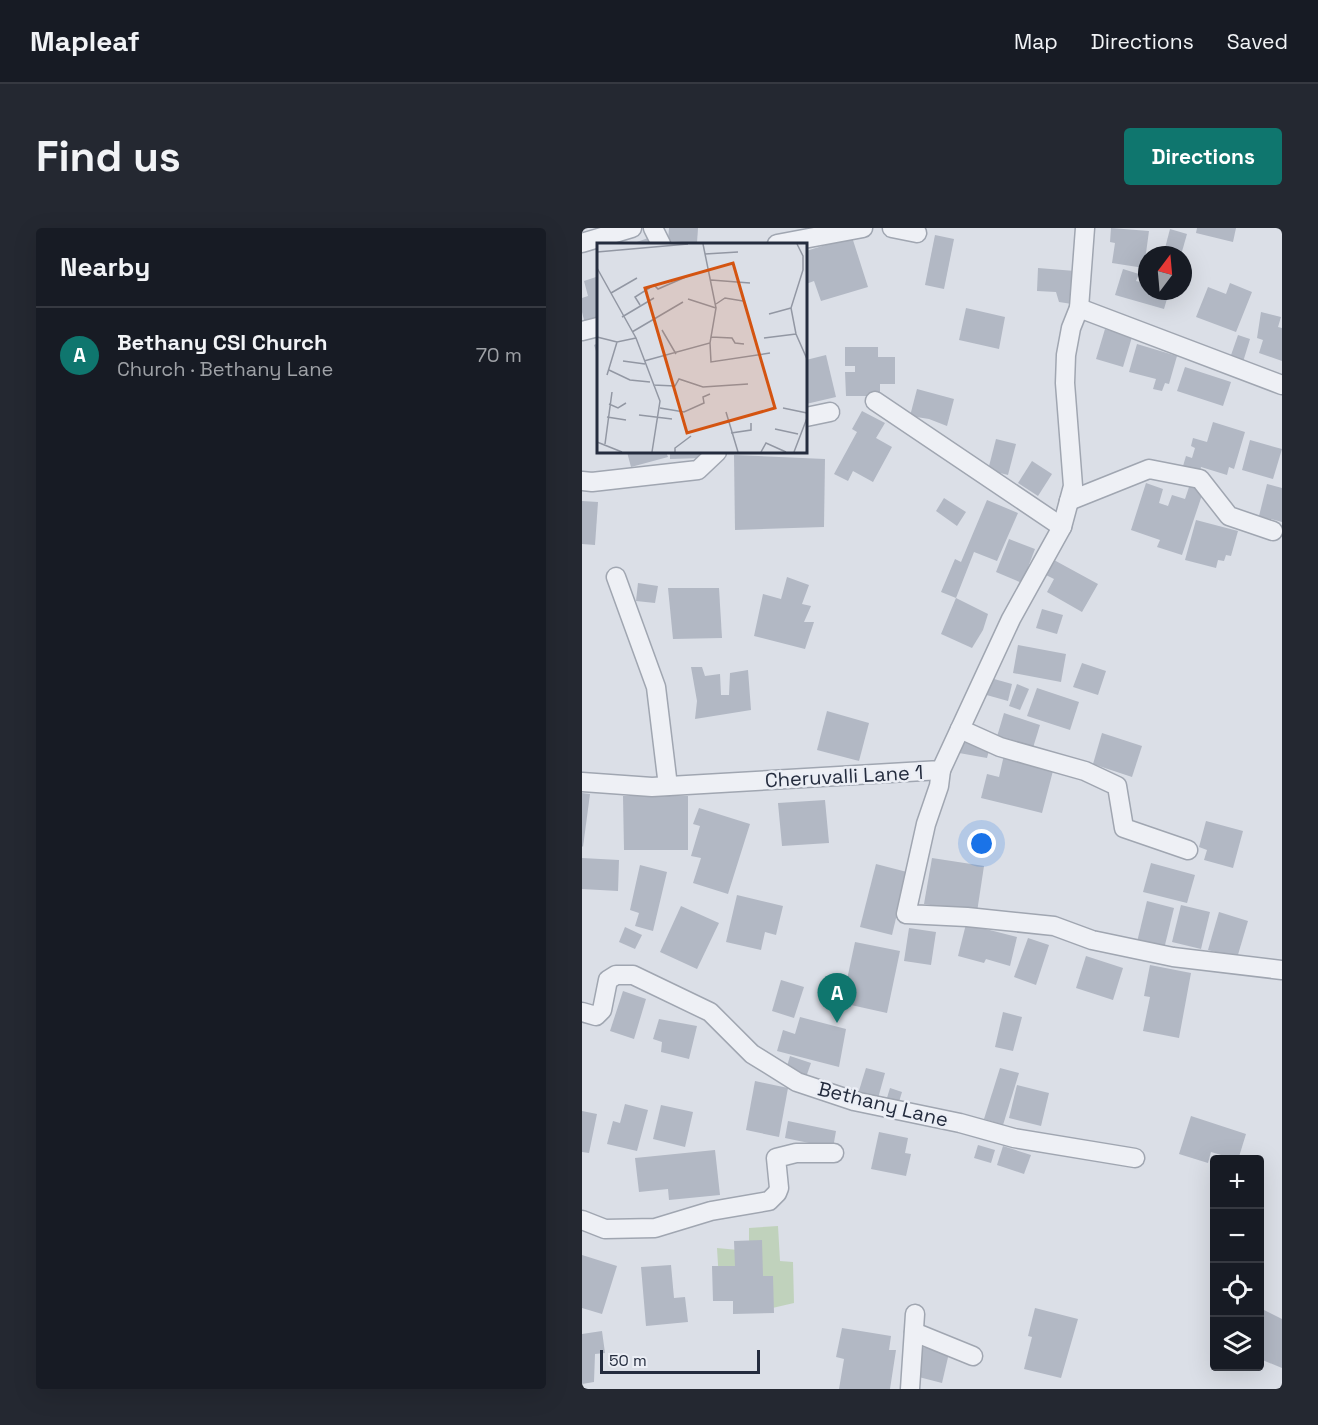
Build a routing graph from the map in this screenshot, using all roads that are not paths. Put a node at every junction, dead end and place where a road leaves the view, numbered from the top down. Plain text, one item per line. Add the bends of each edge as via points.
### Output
1 (632, 228) edge
2 (653, 228) edge
3 (863, 228) edge
4 (892, 228) edge
5 (1085, 228) edge
6 (917, 233) dead end
7 (582, 243) edge
8 (660, 243) edge
9 (782, 243) edge
10 (1079, 308) junction
11 (597, 327) edge
12 (582, 331) edge
13 (1282, 385) edge
14 (874, 401) dead end
15 (830, 412) dead end
16 (807, 417) edge
17 (716, 453) edge
18 (582, 481) edge
19 (1069, 501) junction
20 (1062, 526) junction
21 (1274, 531) dead end
22 (616, 577) dead end
23 (960, 729) junction
24 (941, 770) junction
25 (582, 782) edge
26 (668, 786) junction
27 (1188, 850) dead end
28 (1282, 970) edge
29 (582, 1012) edge
30 (834, 1153) dead end
31 (1135, 1158) dead end
32 (582, 1220) edge
33 (973, 1356) dead end
34 (910, 1389) edge

1 - 7 street
2 - 8 street
3 - 9 street
4 - 6 street
5 - 10 street, Cheruvalli Lane 1
10 - 13 street
10 - 19 street, Cheruvalli Lane 1 via 1066,356 1073,486
11 - 12 street
14 - 20 street
15 - 16 street
17 - 18 street via 698,470
19 - 20 street, Cheruvalli Lane 1
19 - 21 street via 1149,469 1200,479 1229,516
20 - 23 street, Cheruvalli Lane 1 via 1011,619
22 - 26 street via 656,687
23 - 24 street, Cheruvalli Lane 1
23 - 27 street via 1000,747 1085,771 1117,786 1124,828
24 - 26 street, Cheruvalli Lane 1
24 - 28 street via 906,914 1054,926 1092,940 1173,957
25 - 26 street, Cheruvalli Lane 1
29 - 31 street, Bethany Lane via 596,1016 603,1010 608,980 616,975 633,975 710,1012 752,1054 797,1082 854,1101 1014,1138
30 - 32 street via 796,1153 776,1158 779,1188 769,1202 711,1211 654,1228 605,1229
33 - 34 street via 915,1323

